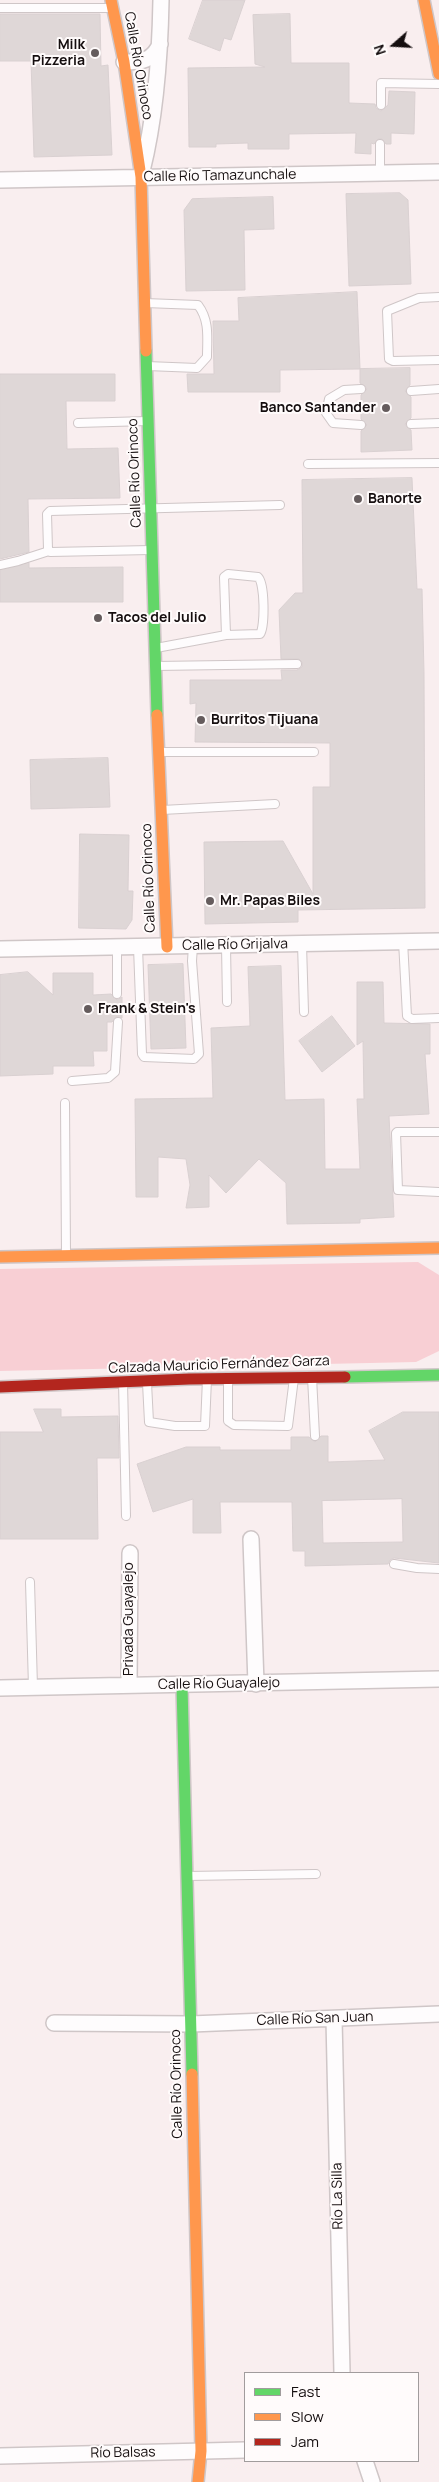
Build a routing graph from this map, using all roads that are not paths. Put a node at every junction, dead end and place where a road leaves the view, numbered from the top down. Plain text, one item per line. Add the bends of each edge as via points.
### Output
1 (162, 0) edge
2 (424, 0) edge
3 (112, 4) edge
4 (0, 8) edge
5 (160, 44) junction
6 (124, 62) junction
7 (439, 74) edge
8 (439, 84) edge
9 (381, 104) dead end
10 (380, 144) dead end
11 (439, 172) edge
12 (380, 174) junction
13 (141, 178) junction
14 (0, 180) edge
15 (439, 297) edge
16 (145, 303) junction
17 (439, 360) edge
18 (147, 366) junction
19 (439, 389) edge
20 (360, 390) dead end
21 (411, 391) dead end
22 (149, 421) junction
23 (78, 423) dead end
24 (439, 423) edge
25 (411, 424) dead end
26 (361, 425) dead end
27 (439, 463) edge
28 (308, 464) dead end
29 (280, 505) dead end
30 (152, 509) junction
31 (153, 550) junction
32 (49, 551) junction
33 (0, 565) edge
34 (226, 635) junction
35 (156, 648) junction
36 (297, 664) dead end
37 (155, 666) junction
38 (158, 752) junction
39 (314, 752) dead end
40 (275, 804) dead end
41 (161, 810) junction
42 (402, 941) junction
43 (439, 941) edge
44 (302, 944) junction
45 (193, 946) junction
46 (226, 946) junction
47 (138, 947) junction
48 (167, 947) junction
49 (117, 948) junction
50 (0, 949) edge
51 (117, 994) dead end
52 (227, 1002) dead end
53 (304, 1012) dead end
54 (439, 1018) edge
55 (118, 1022) dead end
56 (72, 1081) dead end
57 (65, 1103) dead end
58 (439, 1132) edge
59 (439, 1192) edge
60 (439, 1248) edge
61 (0, 1257) edge
62 (66, 1257) junction
63 (439, 1375) edge
64 (294, 1378) junction
65 (312, 1378) junction
66 (208, 1379) junction
67 (228, 1379) junction
68 (147, 1381) junction
69 (123, 1382) junction
70 (0, 1387) edge
71 (315, 1436) dead end
72 (126, 1516) dead end
73 (251, 1540) dead end
74 (130, 1553) dead end
75 (394, 1564) dead end
76 (439, 1568) edge
77 (30, 1582) dead end
78 (439, 1679) edge
79 (256, 1684) junction
80 (129, 1685) junction
81 (33, 1686) junction
82 (182, 1686) junction
83 (0, 1688) edge
84 (316, 1874) dead end
85 (187, 1876) junction
86 (439, 2014) edge
87 (334, 2018) junction
88 (54, 2023) dead end
89 (191, 2024) junction
90 (342, 2372) edge
91 (244, 2450) edge
92 (201, 2451) junction
93 (0, 2456) edge
94 (365, 2462) edge
95 (200, 2477) edge
96 (372, 2482) edge

1 - 5 street
2 - 7 street
3 - 4 lane
3 - 6 street, Calle Río Orinoco
5 - 6 street via 149,58 140,62
5 - 13 street via 151,137
6 - 13 street, Calle Río Orinoco
8 - 9 lane via 381,83
10 - 12 lane
11 - 12 street, Calle Río Tamazunchale
12 - 13 street, Calle Río Tamazunchale
13 - 14 street, Calle Río Tamazunchale
13 - 16 street, Calle Río Orinoco
15 - 17 lane via 419,298 387,311 389,359
16 - 18 street, Calle Río Orinoco
16 - 18 lane via 198,305 205,316 207,337 207,357 197,368
18 - 22 street, Calle Río Orinoco
19 - 21 lane
20 - 26 lane via 344,390 329,399 326,413 333,423
22 - 23 lane
22 - 30 street, Calle Río Orinoco
24 - 25 lane
27 - 28 lane
29 - 30 lane
30 - 31 street, Calle Río Orinoco
30 - 32 lane via 48,512
31 - 32 lane
31 - 35 street, Calle Río Orinoco
32 - 33 lane
34 - 34 lane via 258,635 261,632 262,584 258,577 228,574 224,577
34 - 35 lane
35 - 37 street, Calle Río Orinoco
36 - 37 lane
37 - 38 street, Calle Río Orinoco
38 - 39 lane
38 - 41 street, Calle Río Orinoco
40 - 41 lane
41 - 48 street, Calle Río Orinoco
42 - 43 street, Calle Río Grijalva
42 - 44 street, Calle Río Grijalva
42 - 54 lane via 407,1016 412,1019
44 - 46 street, Calle Río Grijalva
44 - 53 lane
45 - 46 street, Calle Río Grijalva
45 - 47 lane via 199,1054 194,1059 144,1057 142,1054
45 - 48 street, Calle Río Grijalva
46 - 52 lane
47 - 48 street, Calle Río Grijalva
47 - 49 street, Calle Río Grijalva
49 - 50 street, Calle Río Grijalva
49 - 51 lane
55 - 56 lane via 114,1072 108,1078
57 - 62 lane
58 - 59 lane via 396,1133 398,1190
60 - 62 street
61 - 62 street
63 - 65 street, Calzada Mauricio Fernández Garza
64 - 65 street, Calzada Mauricio Fernández Garza
64 - 67 street, Calzada Mauricio Fernández Garza
64 - 67 lane via 288,1426 234,1425 228,1421
65 - 71 lane
66 - 67 street, Calzada Mauricio Fernández Garza
66 - 68 street, Calzada Mauricio Fernández Garza
66 - 68 lane via 205,1426 149,1422
68 - 69 street, Calzada Mauricio Fernández Garza
69 - 70 street, Calzada Mauricio Fernández Garza
69 - 72 lane
73 - 79 street
74 - 80 street, Privada Guayalejo
75 - 76 lane
77 - 81 lane
78 - 79 street, Calle Río Guayalejo
79 - 82 street, Calle Río Guayalejo
80 - 81 street, Calle Río Guayalejo
80 - 82 street, Calle Río Guayalejo
81 - 83 street, Calle Río Guayalejo
82 - 85 street, Calle Río Orinoco
84 - 85 lane
85 - 89 street, Calle Río Orinoco
86 - 87 street, Calle Río San Juan
87 - 89 street, Calle Río San Juan
87 - 90 street, Río La Silla
88 - 89 street, Calle Río San Juan
89 - 92 street, Calle Río Orinoco
91 - 92 street, Río Balsas
92 - 93 street, Río Balsas
92 - 95 street, Calle Río Orinoco
94 - 96 street

